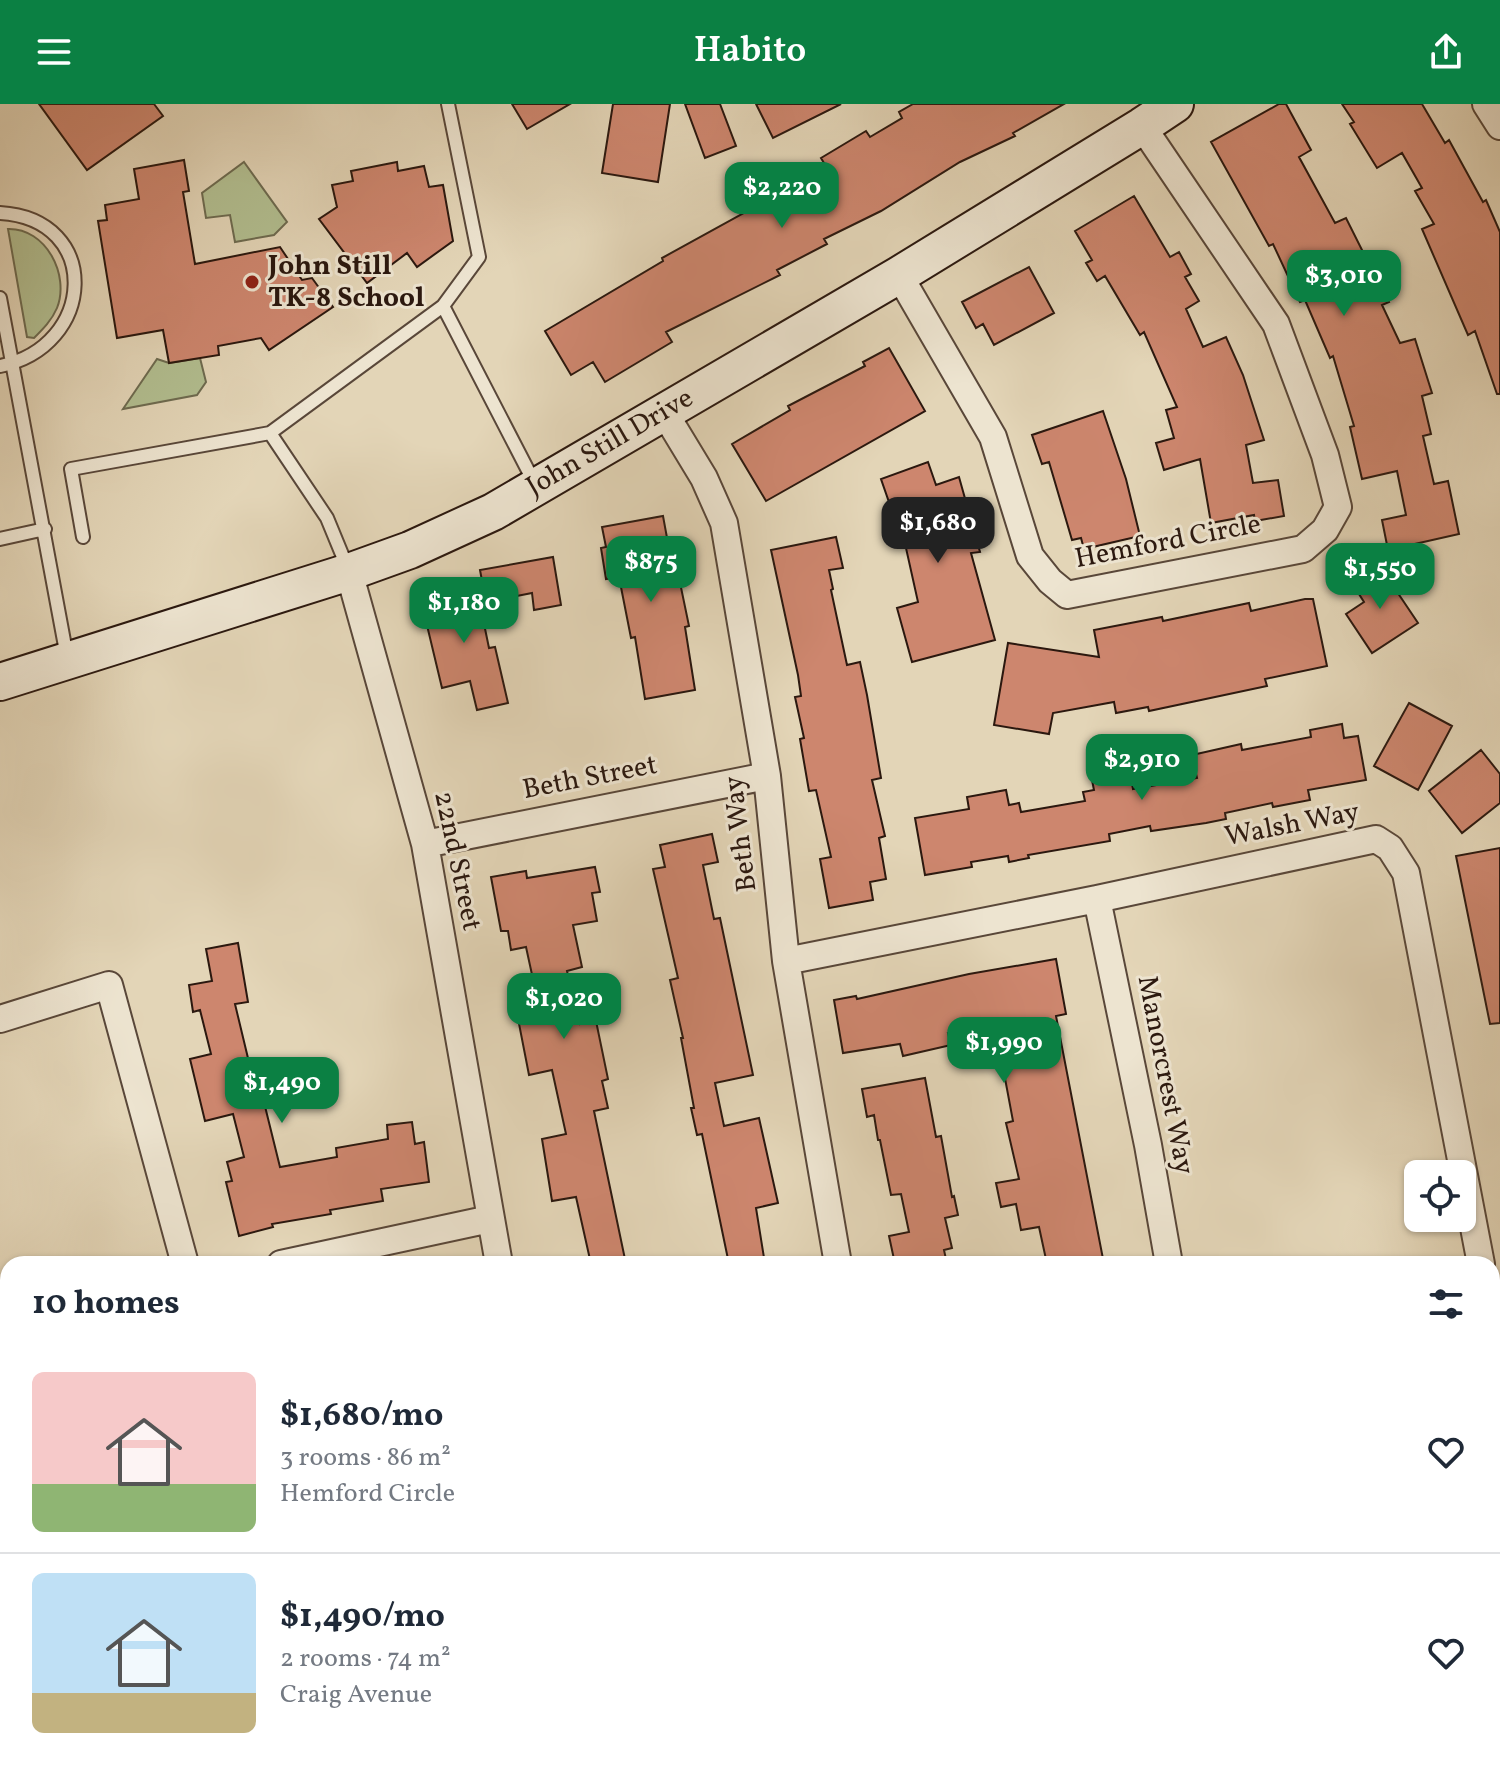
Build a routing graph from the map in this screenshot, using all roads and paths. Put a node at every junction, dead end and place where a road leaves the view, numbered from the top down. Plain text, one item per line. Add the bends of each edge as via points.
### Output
1 (448, 104) edge
2 (1175, 104) edge
3 (1486, 104) edge
4 (1142, 126) junction
5 (1500, 126) edge
6 (0, 213) edge
7 (899, 275) junction
8 (0, 298) edge
9 (443, 306) junction
10 (6, 364) edge
11 (664, 412) junction
12 (270, 433) junction
13 (536, 486) junction
14 (45, 529) junction
15 (83, 537) dead end
16 (0, 539) edge
17 (349, 572) junction
18 (67, 661) junction
19 (0, 682) edge
20 (767, 776) junction
21 (425, 844) junction
22 (1097, 899) junction
23 (786, 961) junction
24 (0, 1019) edge
25 (490, 1219) junction
26 (183, 1256) edge
27 (318, 1256) edge
28 (497, 1256) edge
29 (837, 1256) edge
30 (1168, 1256) edge
31 (1479, 1256) edge

1 - 9 lane via 479,257
2 - 4 street, John Still Drive
3 - 5 street
4 - 7 street, John Still Drive
4 - 7 street, Hemford Circle via 1276,324 1294,370 1338,507 1325,530 1303,549 1067,595 1030,556 993,437
6 - 10 lane via 38,221 57,237 76,272 72,311 62,327 49,343
7 - 11 street, John Still Drive
8 - 10 lane
9 - 12 lane
9 - 13 lane
10 - 14 lane
11 - 13 street, John Still Drive
11 - 20 street, Beth Way via 724,523
12 - 15 lane via 71,469
12 - 17 lane via 327,518
13 - 17 street, John Still Drive via 493,512
14 - 16 lane
14 - 18 lane
17 - 18 street, John Still Drive
17 - 21 street, 22nd Street
18 - 19 street, John Still Drive
20 - 21 street, Beth Street
20 - 23 street, Beth Way
21 - 25 street, 22nd Street
22 - 23 street, Walsh Way
22 - 30 street, Manorcrest Way
22 - 31 street, Walsh Way via 1376,839 1390,848 1406,873
23 - 29 street, Beth Way
24 - 26 street via 109,985
25 - 27 street
25 - 28 street, 22nd Street

